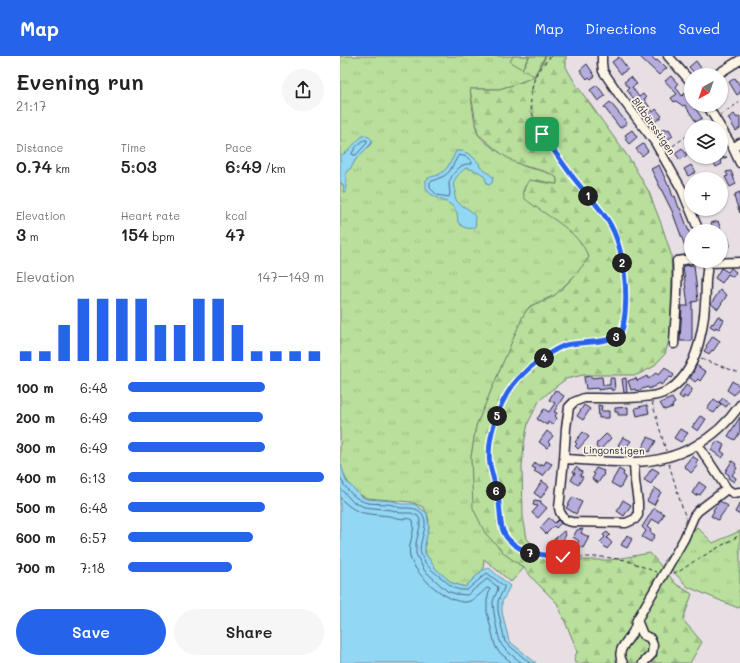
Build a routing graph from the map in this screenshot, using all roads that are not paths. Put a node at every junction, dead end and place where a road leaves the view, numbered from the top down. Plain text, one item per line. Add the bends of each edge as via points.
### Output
1 (602, 56) edge
2 (668, 56) edge
3 (740, 60) edge
4 (727, 68) edge
5 (684, 74) edge
6 (713, 112) edge
7 (736, 146) edge
8 (740, 163) edge
9 (696, 224) edge
10 (684, 260) edge
11 (728, 262) edge
12 (740, 262) edge
13 (708, 268) edge
14 (674, 344) dead end
15 (740, 405) edge
16 (698, 445) junction
17 (564, 459) junction
18 (634, 462) junction
19 (727, 489) junction
20 (740, 492) edge
21 (637, 620) junction
22 (623, 663) edge
23 (643, 663) edge

1 - 9 street, Blåbärsstigen via 603,71 609,82 646,128 662,153 682,190
2 - 5 street
3 - 4 street
6 - 7 street
7 - 8 street
10 - 14 street via 677,261
11 - 12 street
13 - 17 street via 703,323 698,347 682,380 663,394 584,398 574,402 569,407
15 - 16 street, Lingonstigen via 723,426
16 - 18 street, Lingonstigen via 664,458
16 - 19 street
17 - 18 street, Lingonstigen
17 - 18 street via 559,508 565,520 572,522 626,523 635,519 638,515 638,503
19 - 20 street via 733,493
19 - 21 street via 694,516 684,539
21 - 22 street via 622,647 620,655
21 - 23 street via 643,635 650,638 653,645 652,654

